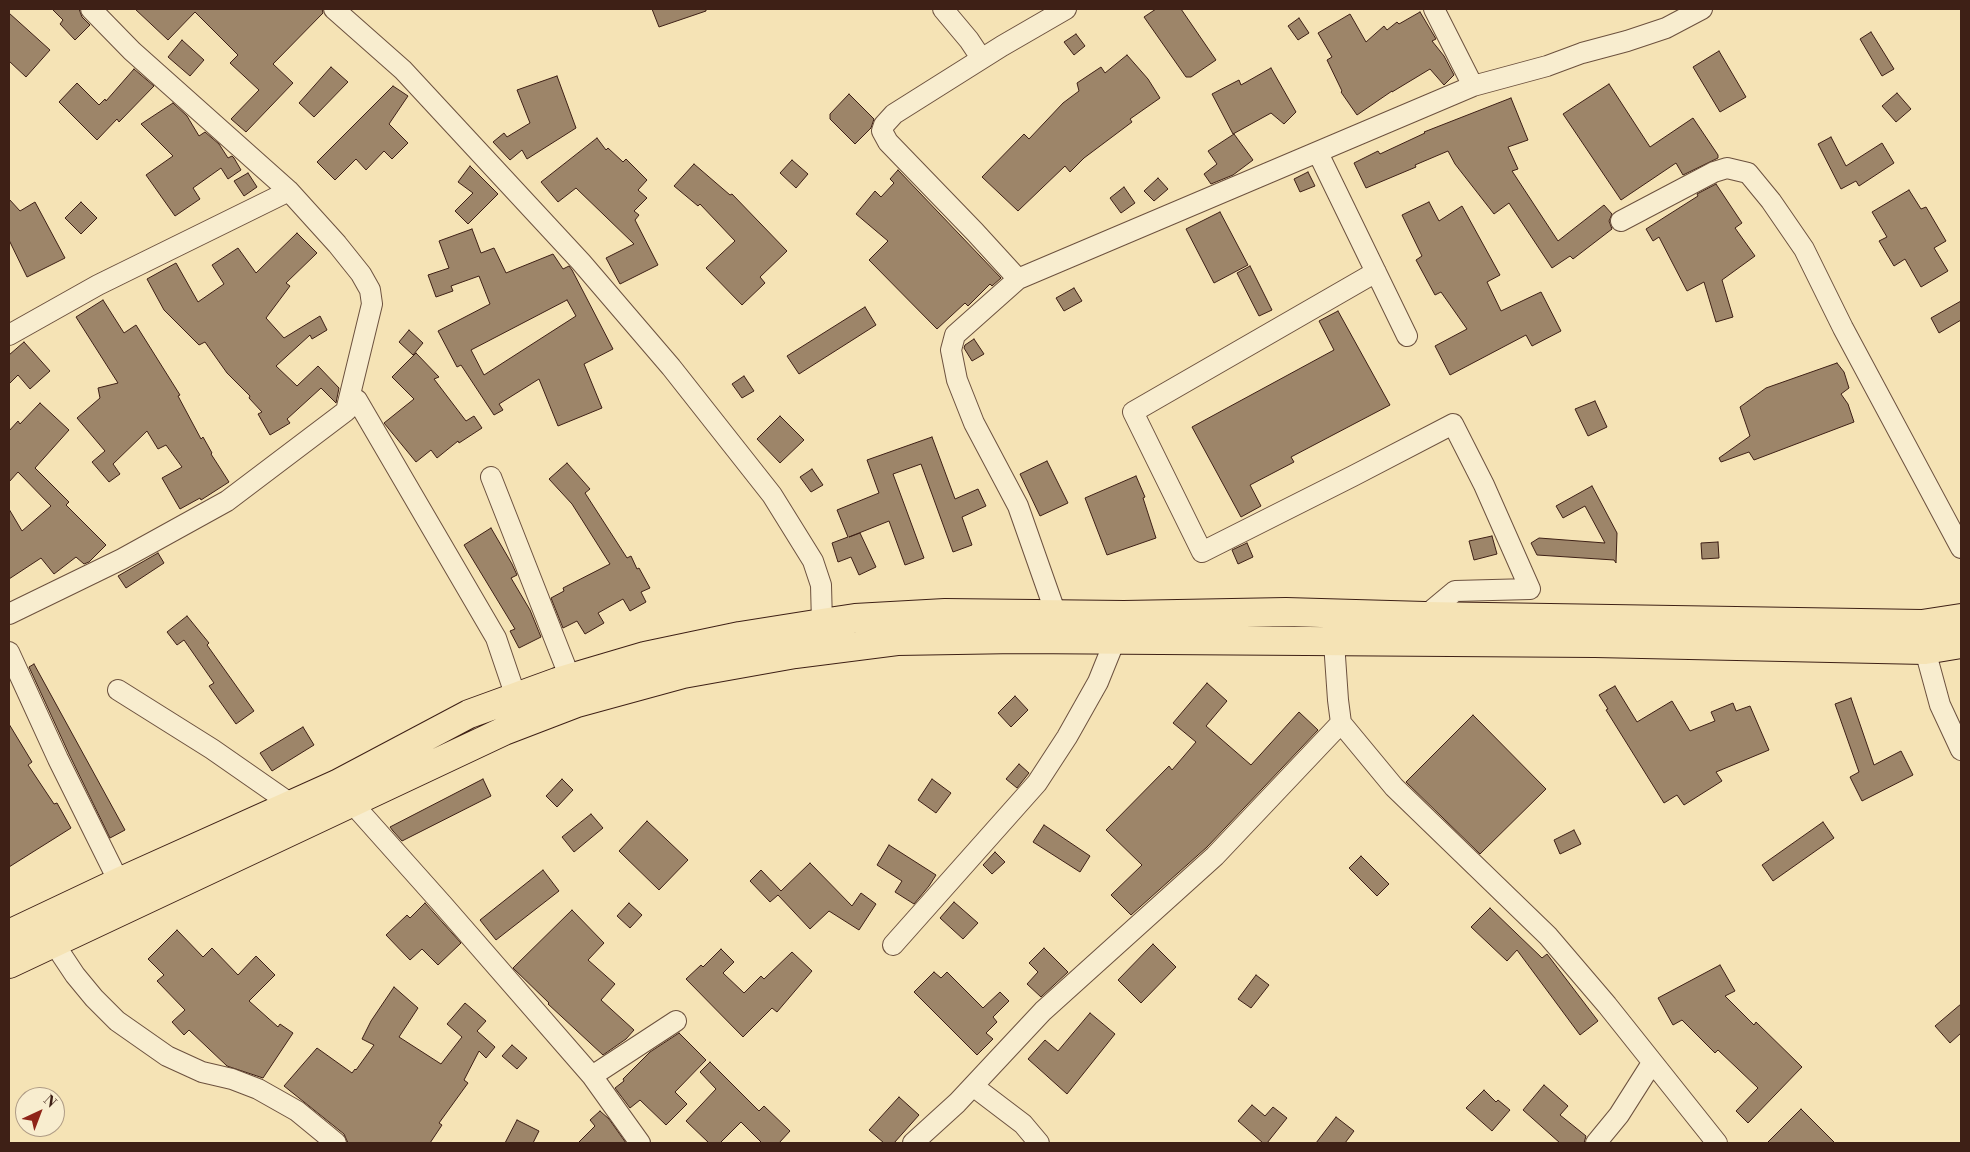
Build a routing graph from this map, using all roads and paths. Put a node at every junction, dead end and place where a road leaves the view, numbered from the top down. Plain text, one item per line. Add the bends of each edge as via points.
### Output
1 (91, 9) edge
2 (334, 9) edge
3 (944, 9) edge
4 (1066, 9) edge
5 (1434, 9) edge
6 (1702, 9) edge
7 (982, 58) junction
8 (1473, 86) junction
9 (1318, 153) junction
10 (289, 191) junction
11 (1621, 221) dead end
12 (1376, 272) junction
13 (1018, 279) junction
14 (9, 335) edge
15 (1407, 336) dead end
16 (346, 411) junction
17 (491, 477) dead end
18 (1961, 548) edge
19 (9, 614) edge
20 (1056, 614) junction
21 (1425, 616) junction
22 (1961, 618) edge
23 (822, 623) junction
24 (1924, 637) junction
25 (1115, 640) junction
26 (1334, 642) junction
27 (1961, 644) edge
28 (9, 652) edge
29 (570, 678) junction
30 (118, 690) dead end
31 (516, 697) junction
32 (1342, 723) junction
33 (1961, 750) edge
34 (352, 803) junction
35 (292, 804) junction
36 (119, 882) junction
37 (9, 934) edge
38 (53, 942) junction
39 (892, 945) dead end
40 (9, 964) edge
41 (676, 1021) dead end
42 (1652, 1063) junction
43 (592, 1076) junction
44 (973, 1086) junction
45 (336, 1143) edge
46 (640, 1143) edge
47 (913, 1143) edge
48 (1039, 1143) edge
49 (1596, 1143) edge
50 (1716, 1143) edge

1 - 10 street via 132,51
2 - 23 street via 403,70 581,262 677,374 772,495 813,561 820,585
3 - 7 street
4 - 7 street
5 - 8 street
6 - 8 street via 1666,28
7 - 13 street via 894,114 882,131 888,142
8 - 9 street
9 - 12 street
9 - 13 street
10 - 14 street via 98,284
10 - 16 street via 337,244 370,290 372,304
11 - 18 street via 1714,172 1727,168 1748,173 1804,248 1843,328
12 - 15 street
12 - 21 street via 1133,412 1202,552 1453,424 1530,589 1455,591
13 - 20 street via 955,335 952,350 958,380 974,423 1018,506
16 - 19 street via 227,501 122,559
16 - 31 street via 357,400 496,638
17 - 29 street
20 - 21 highway via 1286,612
20 - 23 highway via 946,613
21 - 24 highway
22 - 24 highway
23 - 29 highway via 645,656
24 - 26 highway via 1624,644
24 - 27 highway
24 - 33 street via 1940,705
25 - 26 highway
25 - 34 highway via 897,642 795,654 683,674 577,703 504,731
25 - 39 street via 1098,682 1037,783
26 - 32 street
28 - 36 street
29 - 31 highway
30 - 35 street
31 - 35 highway via 469,714 337,784
32 - 42 street via 1394,787 1548,936
32 - 44 street via 1215,856 1043,1011
34 - 38 highway
34 - 43 street
35 - 36 highway
36 - 37 highway
38 - 40 highway
38 - 45 street via 94,998 118,1021 167,1056 202,1072 258,1089 297,1111
41 - 43 street
42 - 49 street via 1619,1115
42 - 50 street
43 - 46 street
44 - 47 street
44 - 48 street via 1023,1124

